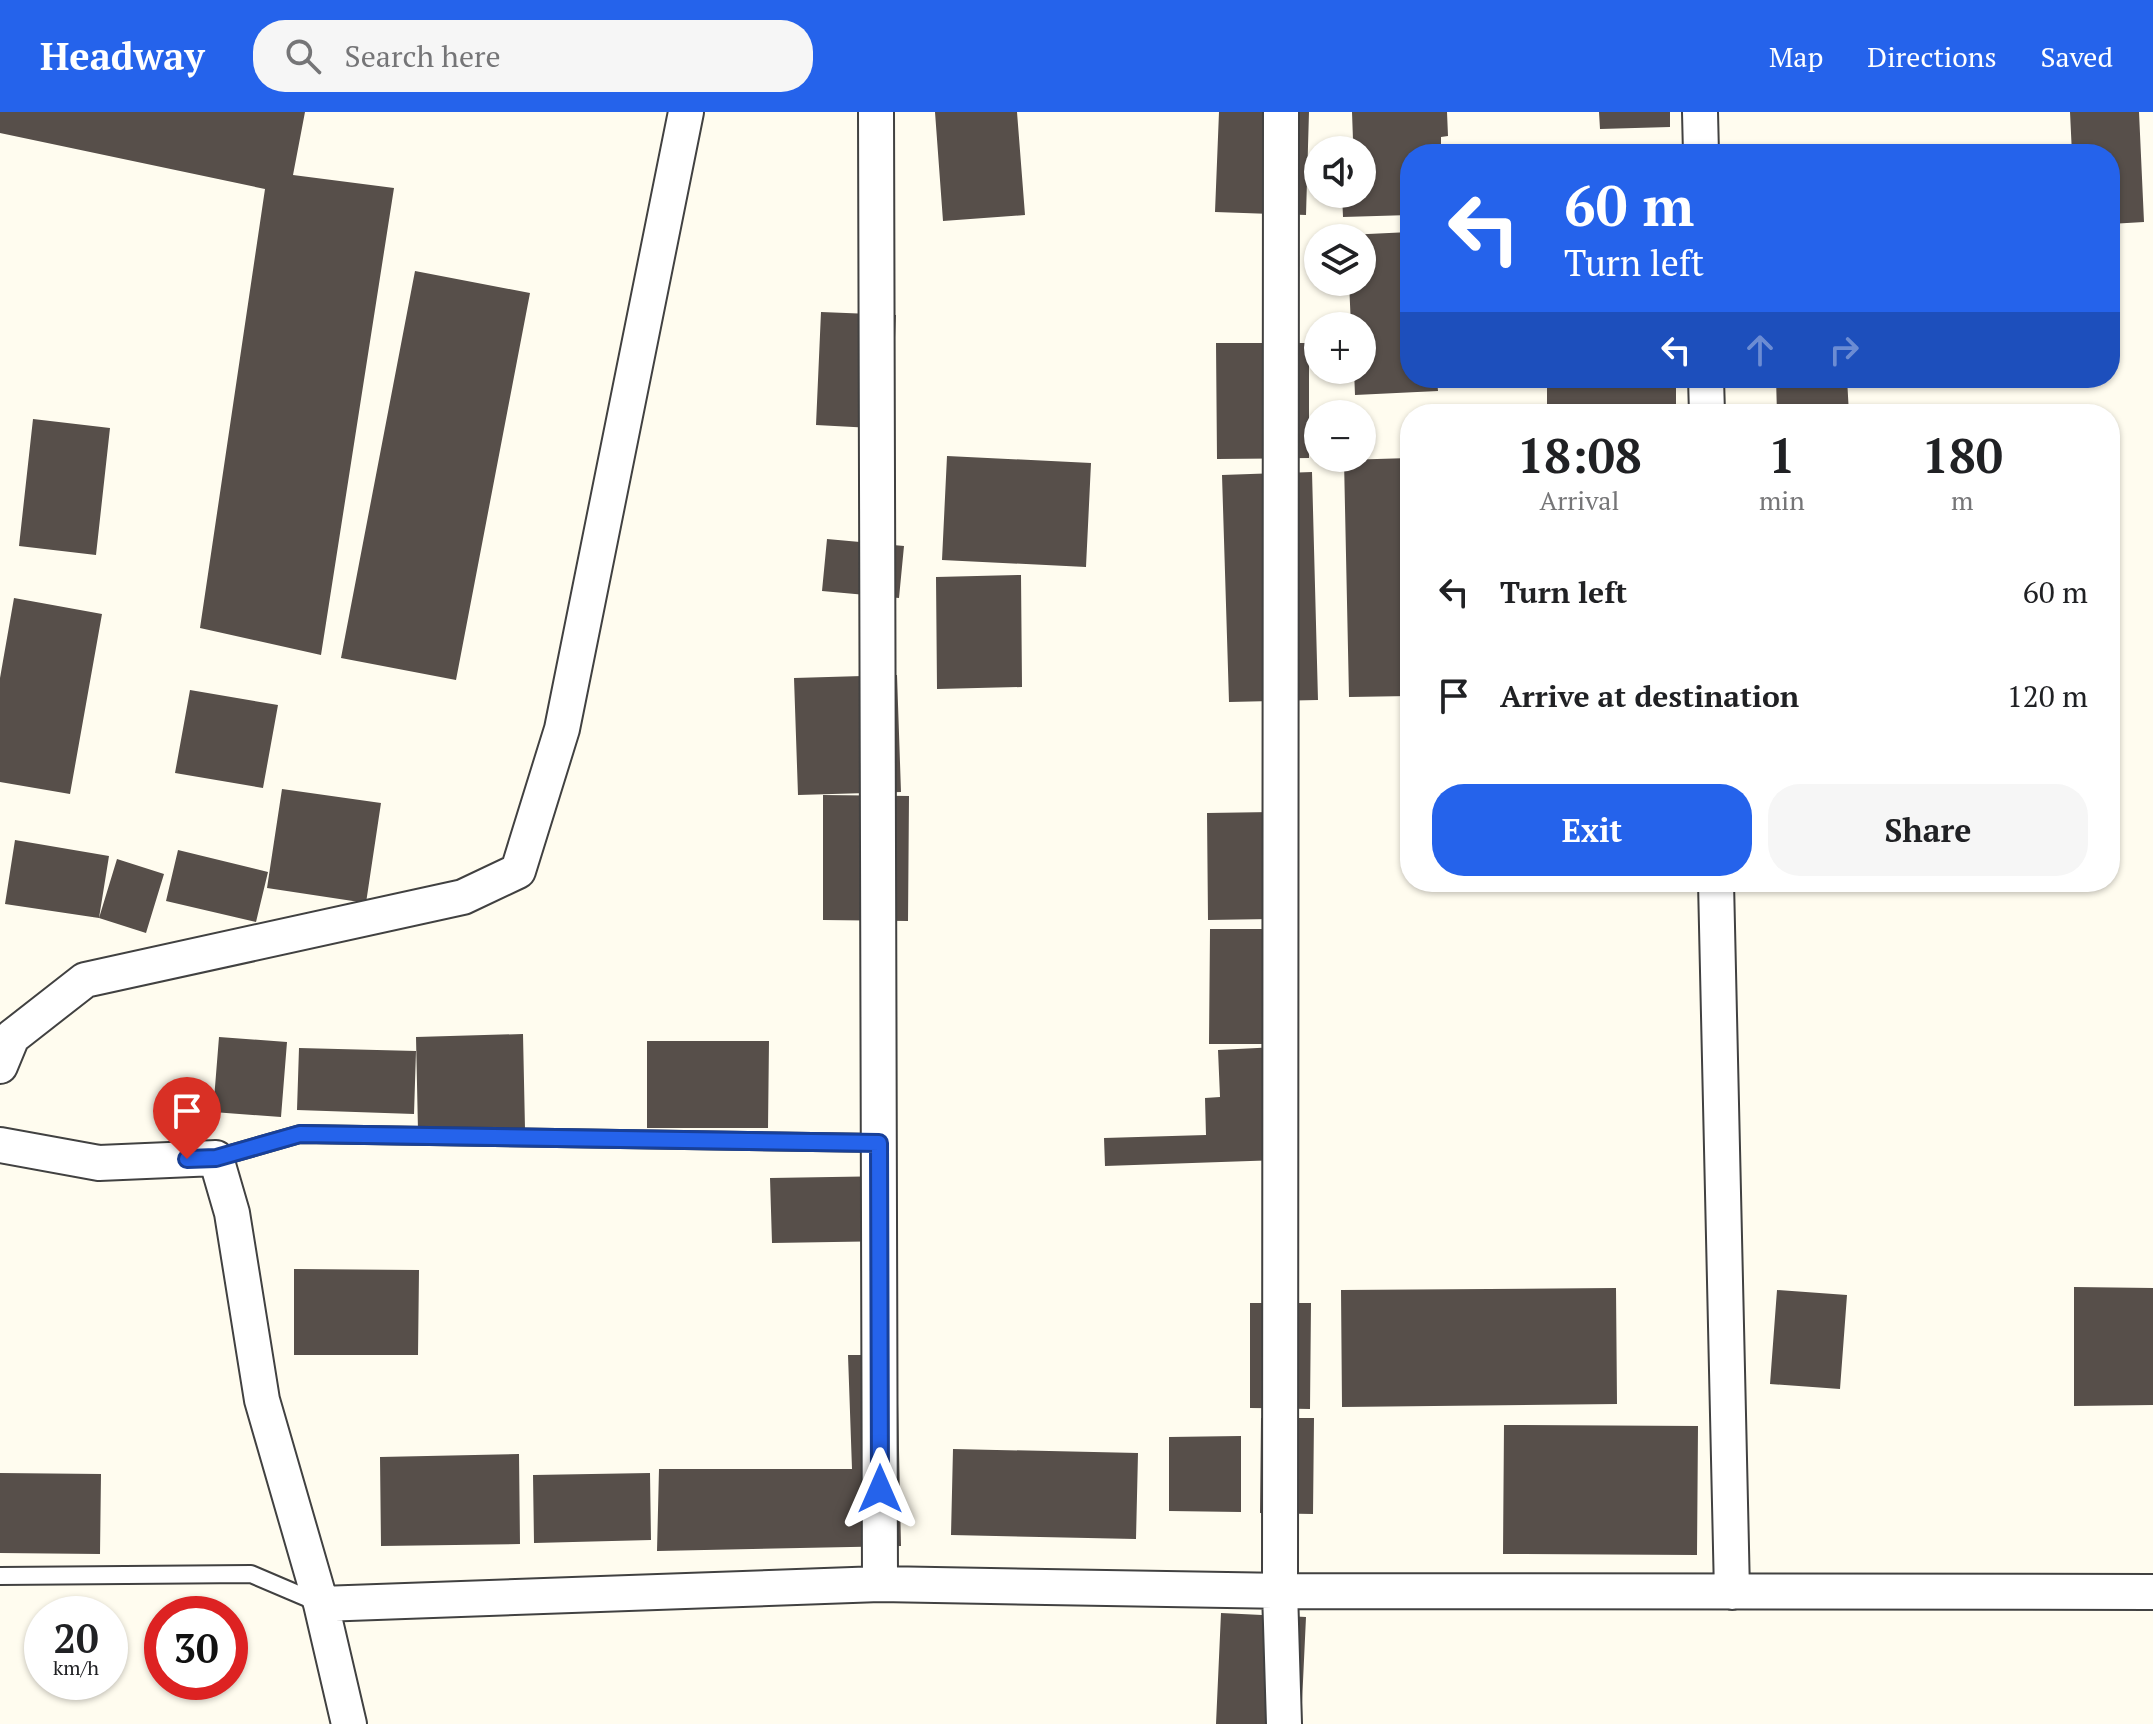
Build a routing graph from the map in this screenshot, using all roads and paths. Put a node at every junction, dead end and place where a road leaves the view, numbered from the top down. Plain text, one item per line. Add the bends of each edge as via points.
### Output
1 (686, 112) edge
2 (876, 112) edge
3 (1281, 112) edge
4 (1700, 112) edge
5 (1701, 144) edge
6 (1716, 892) edge
7 (0, 1066) edge
8 (879, 1143) junction
9 (0, 1145) edge
10 (216, 1158) junction
11 (0, 1576) edge
12 (880, 1584) junction
13 (1280, 1591) junction
14 (1732, 1592) junction
15 (2153, 1592) edge
16 (321, 1604) junction
17 (349, 1724) edge
18 (1284, 1724) edge

1 - 7 street via 562,729 518,871 463,897 85,980 12,1037
2 - 8 street
3 - 13 street
4 - 5 street
6 - 14 street
8 - 10 lane via 300,1134
8 - 12 street
9 - 10 street via 99,1163
10 - 16 street via 232,1213 262,1400
11 - 16 lane via 251,1574
12 - 13 street
12 - 16 street
13 - 14 street
13 - 18 street
14 - 15 street
16 - 17 street

